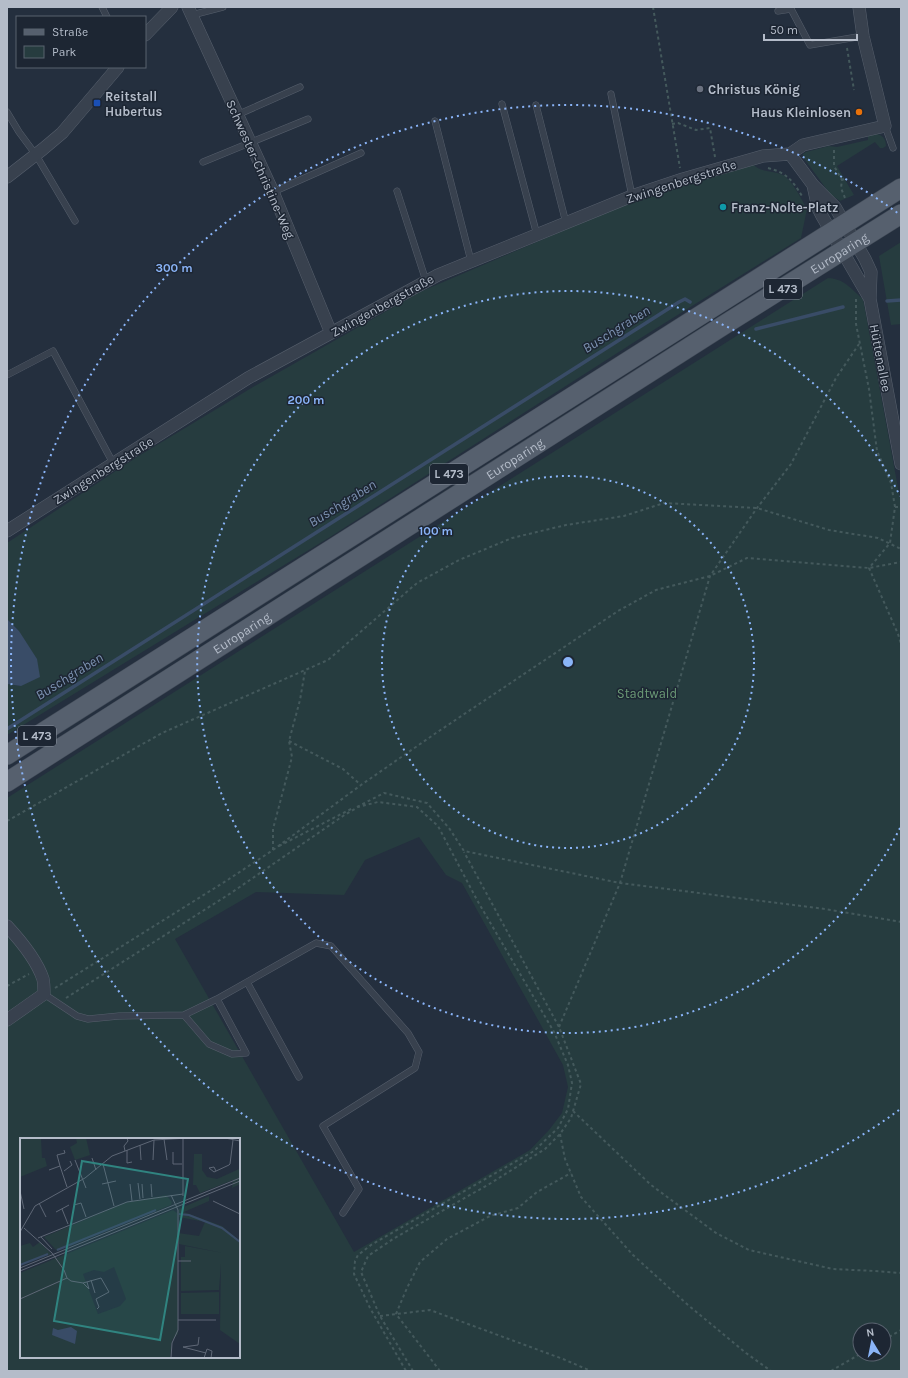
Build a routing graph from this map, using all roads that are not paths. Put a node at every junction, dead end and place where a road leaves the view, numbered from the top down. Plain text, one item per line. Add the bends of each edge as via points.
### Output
1 (102, 7) edge
2 (172, 7) edge
3 (223, 7) edge
4 (858, 7) edge
5 (190, 11) edge
6 (778, 11) dead end
7 (106, 16) edge
8 (146, 34) edge
9 (863, 36) junction
10 (117, 68) edge
11 (300, 87) dead end
12 (611, 94) dead end
13 (502, 104) dead end
14 (536, 105) dead end
15 (7, 112) edge
16 (237, 115) junction
17 (308, 119) dead end
18 (435, 122) dead end
19 (885, 126) junction
20 (250, 143) junction
21 (894, 148) dead end
22 (361, 153) dead end
23 (790, 154) junction
24 (36, 155) junction
25 (203, 162) dead end
26 (7, 177) edge
27 (813, 186) junction
28 (901, 188) edge
29 (397, 191) dead end
30 (273, 192) junction
31 (632, 196) junction
32 (901, 214) edge
33 (76, 221) dead end
34 (566, 223) junction
35 (838, 228) junction
36 (537, 235) junction
37 (849, 248) junction
38 (471, 261) junction
39 (426, 281) junction
40 (870, 299) junction
41 (331, 333) junction
42 (7, 375) edge
43 (114, 463) junction
44 (901, 464) edge
45 (7, 530) edge
46 (7, 755) edge
47 (7, 782) edge
48 (7, 926) edge
49 (247, 982) junction
50 (46, 996) junction
51 (217, 999) junction
52 (184, 1015) junction
53 (7, 1020) edge
54 (299, 1077) dead end
55 (343, 1213) dead end

1 - 7 lane
2 - 8 street
3 - 5 lane
4 - 9 street
5 - 16 street, Schwester-Christine-Weg
6 - 9 lane via 791,9 810,45
9 - 19 street
10 - 24 street via 70,124
11 - 16 lane
12 - 31 lane
13 - 36 lane
14 - 34 lane
15 - 24 lane
16 - 20 street, Schwester-Christine-Weg
17 - 20 lane
18 - 38 lane
19 - 21 lane
19 - 23 street, Zwingenbergstraße via 803,145
20 - 25 lane
20 - 30 street, Schwester-Christine-Weg
22 - 30 lane
23 - 27 street
23 - 31 street, Zwingenbergstraße via 754,158
24 - 26 street
24 - 33 lane
27 - 35 street via 818,208
27 - 35 street via 836,207
28 - 35 main road, Europaring / L 473
29 - 39 lane
30 - 41 street, Schwester-Christine-Weg
31 - 34 street, Zwingenbergstraße
32 - 37 main road, Europaring / L 473
34 - 36 street, Zwingenbergstraße
35 - 37 street, Hüttenallee
35 - 37 street
35 - 46 main road, Europaring / L 473
36 - 38 street, Zwingenbergstraße
37 - 40 street, Hüttenallee
37 - 40 street, Hüttenallee via 865,259 871,272
37 - 47 main road, Europaring / L 473
38 - 39 street, Zwingenbergstraße
39 - 41 street, Zwingenbergstraße
40 - 44 street, Hüttenallee
41 - 43 street, Zwingenbergstraße via 248,378
42 - 43 lane via 54,351
43 - 45 street, Zwingenbergstraße
48 - 50 street via 38,969
49 - 51 lane
49 - 54 lane
49 - 55 lane via 316,943 331,946 408,1033 419,1052 415,1068 323,1126 359,1189
50 - 52 lane via 77,1016 88,1019
50 - 53 street
51 - 52 lane
51 - 52 lane via 246,1053 232,1054 209,1044

